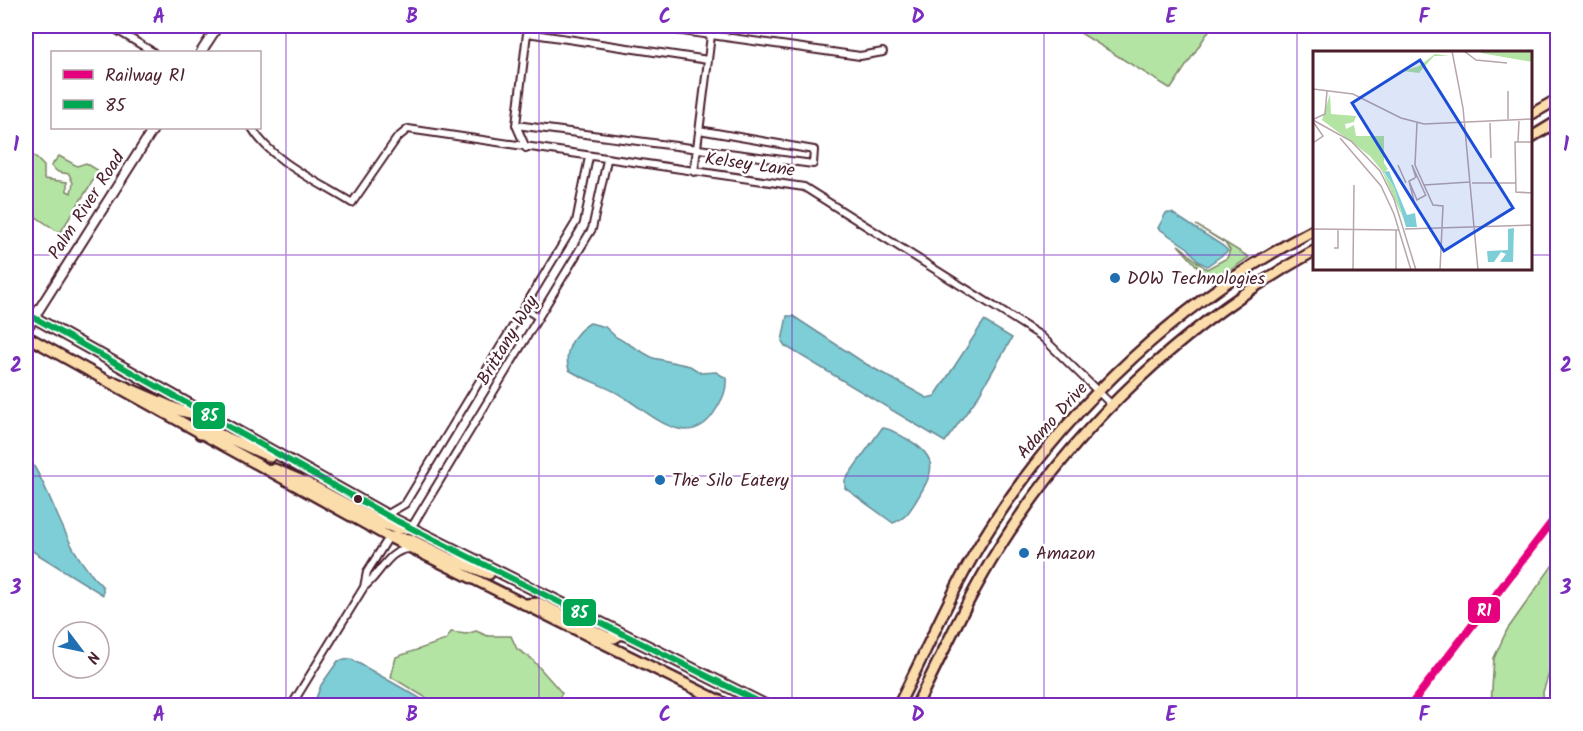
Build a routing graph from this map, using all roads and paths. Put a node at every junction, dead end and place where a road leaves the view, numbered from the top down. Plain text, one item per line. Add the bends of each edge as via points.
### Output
1 (110, 26) edge
2 (218, 26) edge
3 (528, 26) edge
4 (647, 26) edge
5 (527, 33) junction
6 (711, 36) junction
7 (151, 51) edge
8 (202, 51) edge
9 (883, 52) dead end
10 (708, 60) junction
11 (1557, 99) edge
12 (1532, 115) edge
13 (1557, 121) edge
14 (516, 125) junction
15 (153, 129) edge
16 (253, 129) edge
17 (699, 130) junction
18 (1532, 137) edge
19 (526, 148) junction
20 (697, 149) junction
21 (589, 158) junction
22 (607, 160) junction
23 (694, 172) junction
24 (1313, 231) edge
25 (1313, 252) edge
26 (524, 308) junction
27 (29, 315) edge
28 (538, 317) junction
29 (26, 330) edge
30 (26, 336) edge
31 (98, 377) junction
32 (1099, 392) junction
33 (1112, 405) junction
34 (460, 415) junction
35 (211, 417) junction
36 (474, 424) junction
37 (200, 434) junction
38 (257, 465) junction
39 (316, 476) junction
40 (386, 515) junction
41 (411, 528) junction
42 (389, 537) junction
43 (413, 549) junction
44 (509, 579) junction
45 (364, 587) junction
46 (524, 604) junction
47 (621, 634) junction
48 (291, 705) edge
49 (730, 705) edge
50 (767, 705) edge
51 (898, 705) edge
52 (915, 705) edge

1 - 7 street
2 - 8 street
3 - 5 street
4 - 6 street
5 - 10 street
5 - 14 street
6 - 9 street via 860,56
6 - 10 street
10 - 17 street
11 - 12 main road
13 - 18 main road
14 - 19 street
14 - 20 street
15 - 27 street, Palm River Road
16 - 19 street, Kelsey Lane via 274,152 352,203 397,138 408,129
17 - 20 street
17 - 20 street via 814,150 813,164
19 - 21 street, Kelsey Lane
20 - 23 street
21 - 22 street, Kelsey Lane
21 - 26 street, Brittany Way via 576,222
22 - 23 street, Kelsey Lane
22 - 28 street, Brittany Way via 592,229
23 - 32 street, Kelsey Lane via 804,187 1041,336
24 - 32 main road, Adamo Drive via 1194,307
25 - 33 main road, Adamo Drive via 1204,323
26 - 28 street
26 - 34 street, Brittany Way
27 - 29 street, Palm River Road
27 - 35 main road
28 - 36 street, Brittany Way
30 - 31 main road
31 - 35 main road via 182,411
31 - 37 main road
32 - 33 street, Kelsey Lane
32 - 51 main road, Adamo Drive via 1028,473 989,529
33 - 52 main road, Adamo Drive via 1041,487 1005,539
34 - 36 street
34 - 40 street, Brittany Way via 405,504
35 - 39 main road
36 - 41 street, Brittany Way
37 - 38 main road
37 - 39 main road via 217,434
38 - 41 main road via 307,483 384,524 397,529
38 - 42 main road
39 - 40 main road
40 - 41 main road
41 - 44 main road
42 - 43 main road
42 - 44 main road via 410,538 451,560
42 - 45 street via 367,572
43 - 45 street via 395,553
43 - 46 main road
44 - 47 main road
45 - 48 street
46 - 47 main road via 539,603 607,637
46 - 49 main road
47 - 50 main road

